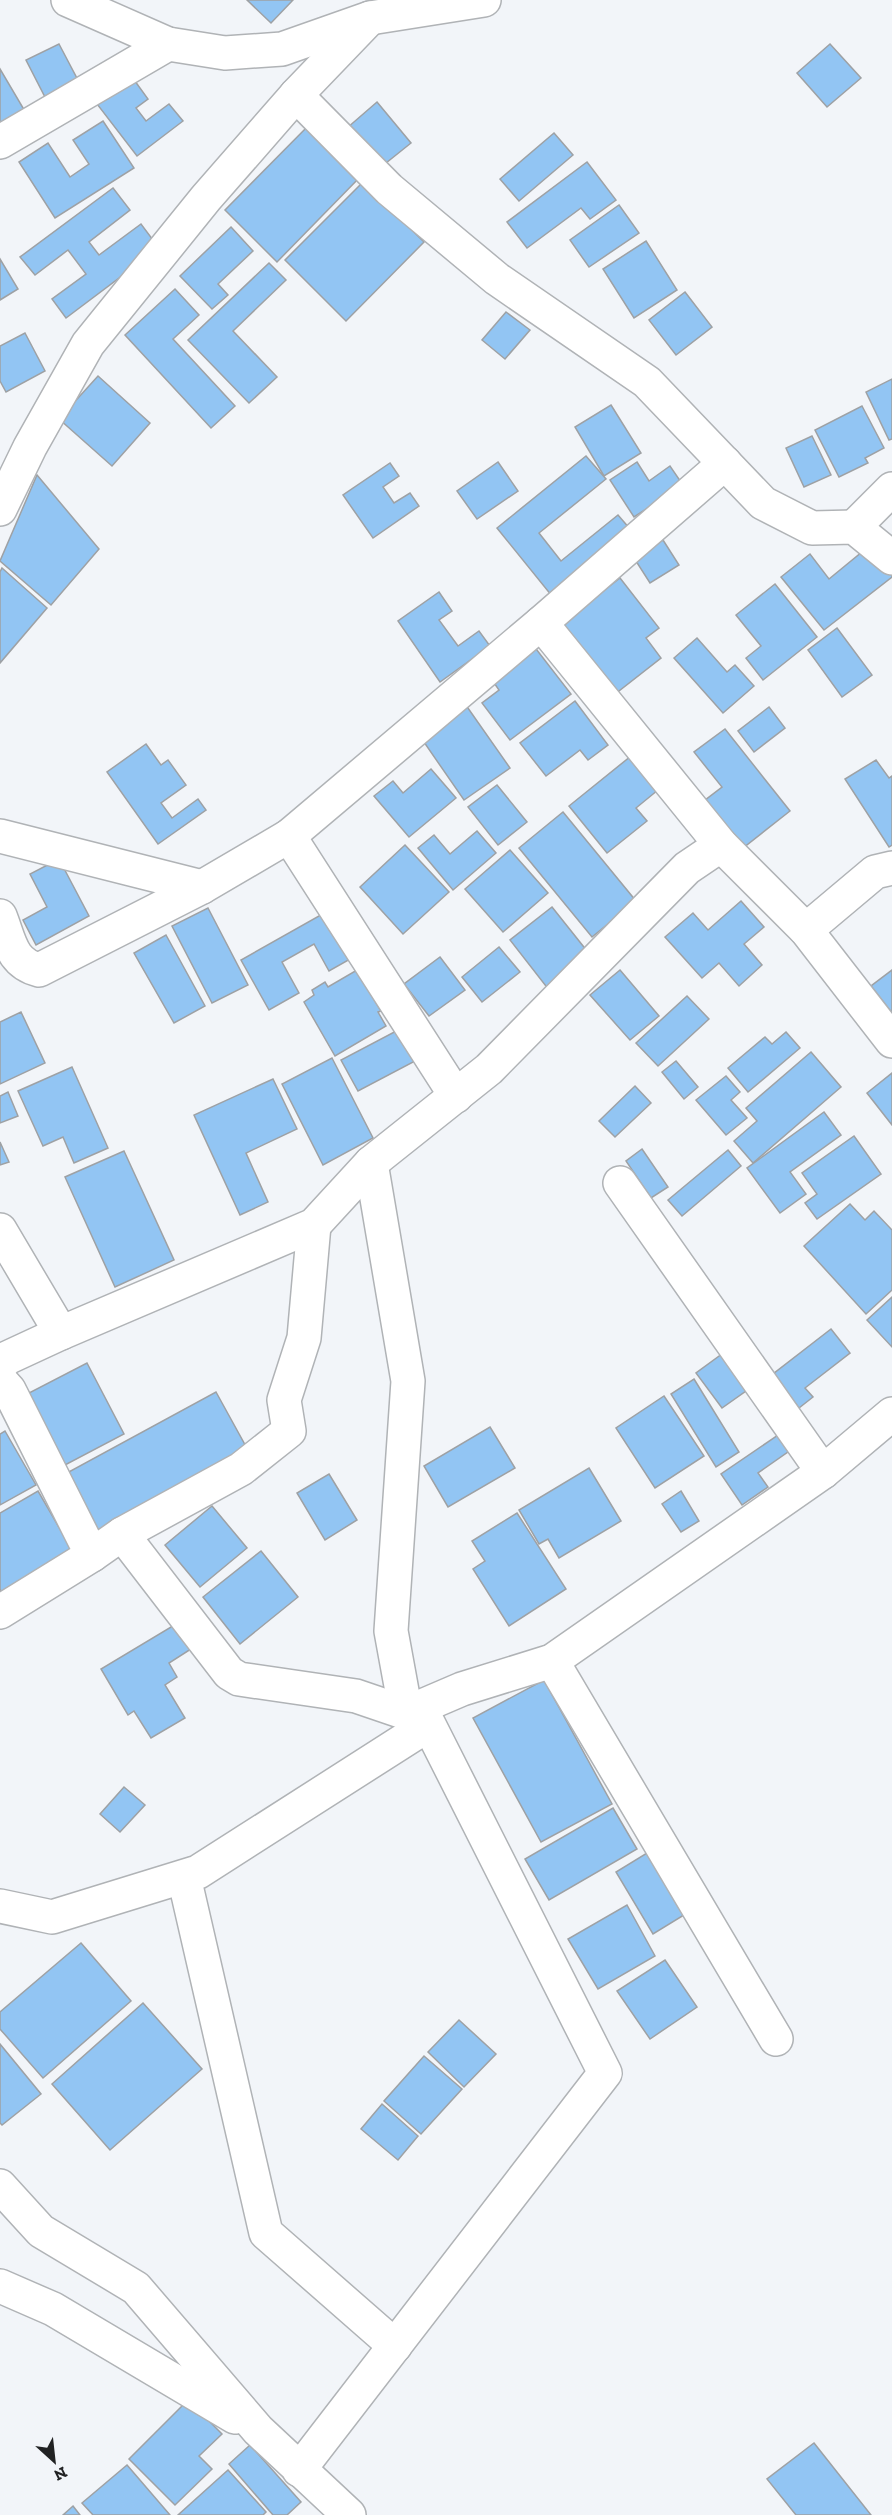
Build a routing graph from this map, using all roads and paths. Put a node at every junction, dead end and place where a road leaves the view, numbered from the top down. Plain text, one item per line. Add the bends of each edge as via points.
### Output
1 (68, 0) edge
2 (484, 0) edge
3 (365, 9) edge
4 (168, 44) junction
5 (296, 95) junction
6 (0, 142) edge
7 (725, 463) junction
8 (892, 489) edge
9 (0, 509) edge
10 (854, 526) junction
11 (892, 558) edge
12 (541, 623) junction
13 (0, 836) edge
14 (290, 836) junction
15 (721, 845) junction
16 (892, 868) edge
17 (202, 886) junction
18 (0, 916) edge
19 (806, 930) junction
20 (892, 1041) edge
21 (456, 1096) junction
22 (371, 1163) junction
23 (620, 1183) dead end
24 (314, 1225) junction
25 (0, 1230) edge
26 (61, 1332) junction
27 (0, 1365) edge
28 (0, 1380) edge
29 (892, 1414) edge
30 (823, 1472) junction
31 (122, 1534) junction
32 (92, 1555) junction
33 (0, 1612) edge
34 (552, 1661) junction
35 (418, 1715) junction
36 (184, 1876) junction
37 (0, 1906) edge
38 (776, 2039) dead end
39 (0, 2186) edge
40 (0, 2286) edge
41 (395, 2346) junction
42 (258, 2430) junction
43 (299, 2470) junction
44 (349, 2515) edge

1 - 4 street
2 - 3 street
3 - 4 street via 282,49 225,53
3 - 5 street
4 - 6 street
5 - 7 street via 389,189 497,279 647,382
5 - 9 street via 206,198 88,344
7 - 10 street via 763,503 812,528
7 - 12 street
8 - 10 street
10 - 11 street
12 - 14 street
12 - 15 street
13 - 17 street
14 - 17 street
14 - 21 street
15 - 19 street
15 - 21 street via 687,868 489,1069
16 - 19 street via 874,872
17 - 18 street via 39,970 18,961
19 - 20 street
21 - 22 street
22 - 24 street
22 - 35 street via 408,1381 391,1631
23 - 30 street
24 - 26 street
24 - 31 street via 304,1338 284,1400 289,1431 241,1469
25 - 26 street
26 - 27 street
28 - 32 street via 9,1390
29 - 30 street
30 - 34 street
31 - 32 street
31 - 35 street via 229,1673 239,1679 356,1696
32 - 33 street
34 - 35 street via 462,1689
34 - 38 street
35 - 36 street via 198,1872
35 - 41 street via 605,2073
36 - 37 street via 51,1917
36 - 41 street via 266,2233
39 - 42 street via 40,2231 136,2288
40 - 42 street via 53,2309
41 - 43 street
42 - 43 street
43 - 44 street

